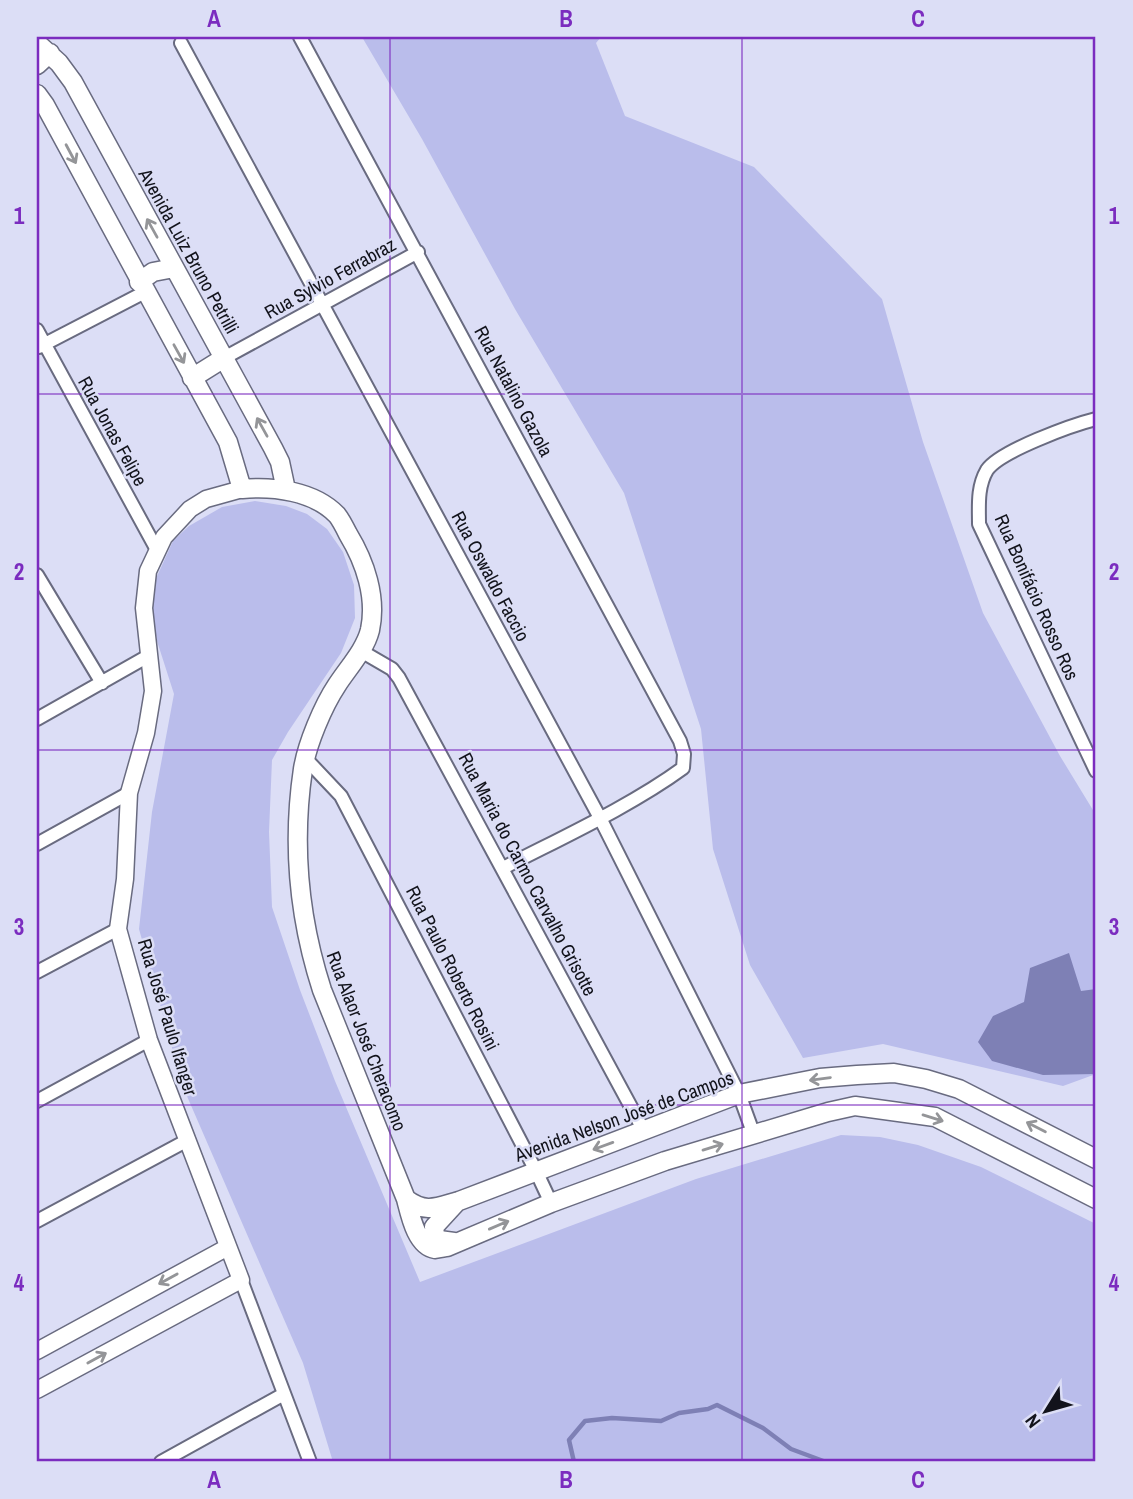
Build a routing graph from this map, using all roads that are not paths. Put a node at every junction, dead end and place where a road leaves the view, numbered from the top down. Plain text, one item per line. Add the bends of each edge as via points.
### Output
1 (300, 37) edge
2 (181, 43) dead end
3 (41, 54) edge
4 (37, 94) edge
5 (418, 252) junction
6 (174, 268) junction
7 (142, 287) junction
8 (322, 304) junction
9 (37, 330) edge
10 (40, 346) edge
11 (224, 358) junction
12 (192, 378) junction
13 (1096, 419) edge
14 (242, 489) junction
15 (286, 490) junction
16 (156, 550) junction
17 (37, 575) edge
18 (43, 600) edge
19 (360, 651) junction
20 (150, 655) junction
21 (102, 683) junction
22 (37, 719) edge
23 (306, 760) junction
24 (1096, 771) edge
25 (129, 793) junction
26 (600, 818) junction
27 (37, 844) edge
28 (503, 868) junction
29 (118, 929) junction
30 (37, 972) edge
31 (149, 1040) junction
32 (739, 1094) junction
33 (37, 1101) edge
34 (644, 1131) junction
35 (754, 1135) junction
36 (187, 1140) junction
37 (1096, 1159) edge
38 (536, 1171) junction
39 (406, 1199) junction
40 (1096, 1199) edge
41 (459, 1201) junction
42 (551, 1203) junction
43 (37, 1221) edge
44 (461, 1242) junction
45 (228, 1247) junction
46 (242, 1280) junction
47 (37, 1351) edge
48 (37, 1391) edge
49 (284, 1394) junction
50 (161, 1462) edge
51 (310, 1462) edge

1 - 5 street, Rua Natalino Gazola
2 - 8 street, Rua Oswaldo Faccio
6 -> 3 main road, Avenida Luiz Bruno Petrilli via 73,82
4 -> 7 main road
5 - 8 street, Rua Sylvio Ferrabraz
5 - 26 street, Rua Natalino Gazola via 680,741 683,768
6 - 7 main road via 153,272
6 - 11 main road, Avenida Luiz Bruno Petrilli
7 - 10 street
7 -> 12 main road
8 - 11 street, Rua Sylvio Ferrabraz
8 - 26 street, Rua Oswaldo Faccio
9 - 10 street, Rua Jonas Felipe
10 - 16 street, Rua Jonas Felipe
11 - 12 main road
15 -> 11 main road, Avenida Luiz Bruno Petrilli via 280,462
12 - 14 main road via 228,442
13 - 24 street, Rua Bonifácio Rosso Ros via 1003,456 988,470 979,493 979,524
14 - 15 main road, Rua Alaor José Cheracomo
14 - 16 street, Rua José Paulo Ifanger via 206,499 190,509
15 - 19 main road, Rua Alaor José Cheracomo via 314,500 337,516 354,543 372,600 370,631
16 - 20 street, Rua José Paulo Ifanger via 145,589
17 - 18 street
18 - 21 street
19 - 23 main road, Rua Alaor José Cheracomo via 324,709
19 - 28 street, Rua Maria do Carmo Carvalho Grisotte via 392,668 399,678
20 - 21 street
20 - 25 street, Rua José Paulo Ifanger via 153,691
21 - 22 street
23 - 38 street, Rua Paulo Roberto Rosini via 341,796
23 - 39 main road, Rua Alaor José Cheracomo via 298,856 311,956
25 - 27 street
25 - 29 street, Rua José Paulo Ifanger
26 - 28 street
26 - 32 street, Rua Oswaldo Faccio
28 - 34 street, Rua Maria do Carmo Carvalho Grisotte
29 - 30 street
29 - 31 street, Rua José Paulo Ifanger
31 - 33 street
31 - 36 street, Rua José Paulo Ifanger
32 - 34 main road, Avenida Nelson José de Campos
32 - 35 street, Rua Oswaldo Faccio
37 -> 32 main road, Avenida Nelson José de Campos via 959,1089 894,1073 820,1079
34 -> 38 main road, Avenida Nelson José de Campos
35 -> 40 main road via 855,1106 935,1117
42 -> 35 main road via 665,1161
36 - 43 street
36 - 45 street, Rua José Paulo Ifanger
38 - 41 main road, Avenida Nelson José de Campos
38 - 42 street, Rua Paulo Roberto Rosini
39 - 41 main road, Avenida Nelson José de Campos via 429,1209
39 - 44 main road, Rua Alaor José Cheracomo via 410,1217 427,1245 435,1249
41 - 44 main road via 434,1231 439,1240
44 -> 42 main road
45 - 46 street, Rua José Paulo Ifanger
45 -> 47 street
48 -> 46 street
46 - 49 street, Rua José Paulo Ifanger
49 - 50 street
49 - 51 street, Rua José Paulo Ifanger

